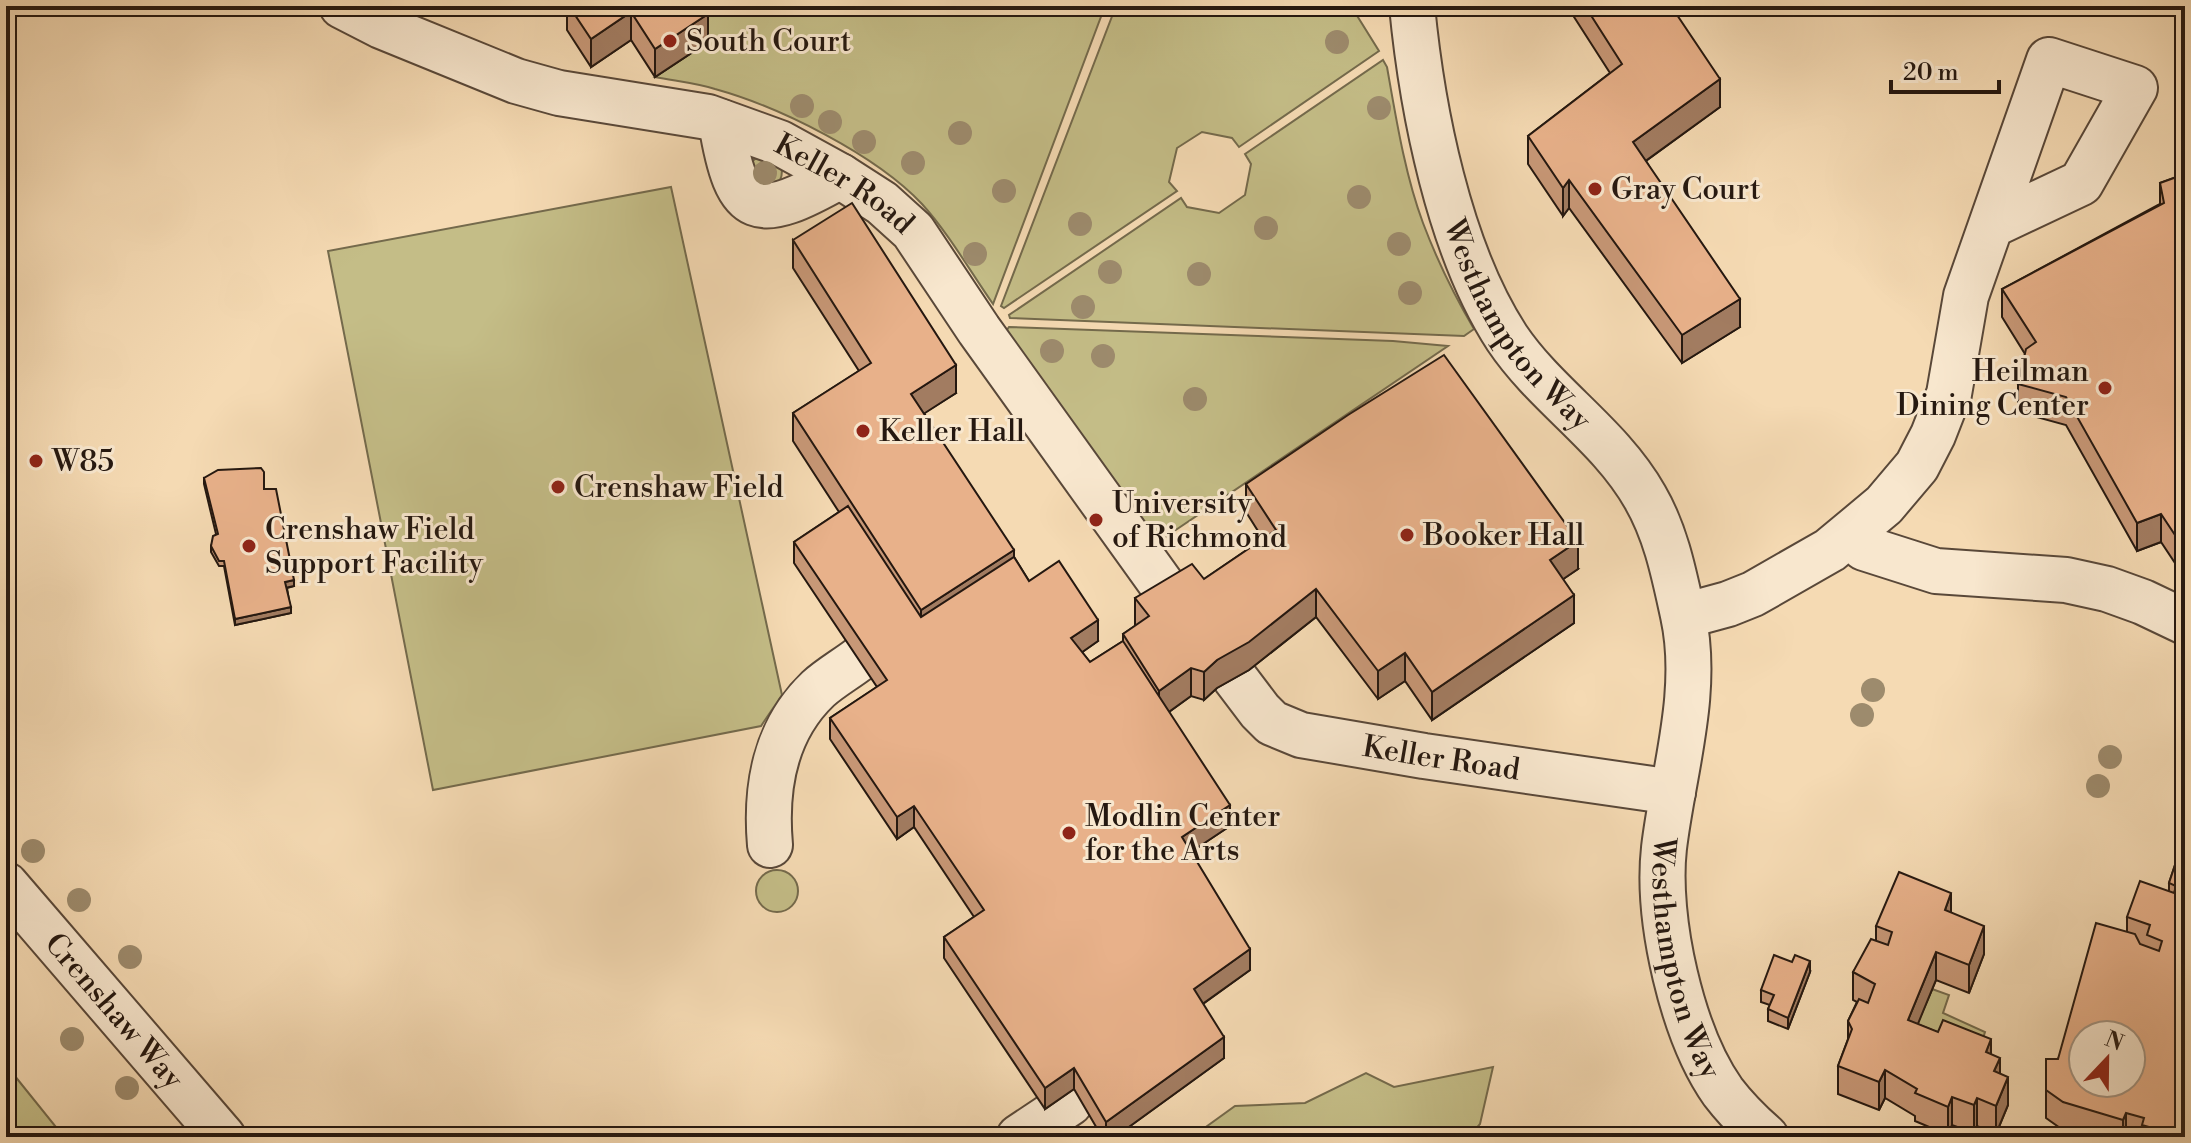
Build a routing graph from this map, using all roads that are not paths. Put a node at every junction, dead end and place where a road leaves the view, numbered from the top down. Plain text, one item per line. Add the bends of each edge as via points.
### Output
1 (342, 6) edge
2 (1412, 6) edge
3 (721, 122) junction
4 (840, 176) junction
5 (1992, 225) dead end
6 (1864, 548) dead end
7 (1175, 603) edge
8 (1684, 616) junction
9 (2185, 622) edge
10 (859, 659) edge
11 (1235, 678) edge
12 (1673, 792) junction
13 (770, 845) dead end
14 (6, 885) edge
15 (1070, 1103) edge
16 (223, 1137) edge
17 (1019, 1137) edge
18 (1766, 1137) edge

1 - 3 street, Keller Road via 516,81
2 - 8 street, Westhampton Way via 1421,89 1441,175 1476,278 1507,337 1644,495 1666,542
3 - 4 street, Keller Road via 780,143
3 - 4 street via 733,178 756,205 783,204
4 - 7 street, Keller Road via 913,231
5 - 8 street via 1966,296 1949,394 1933,435 1902,486 1842,541 1798,570 1728,604
6 - 9 street via 1936,571 2066,580 2107,589
8 - 12 street, Westhampton Way via 1690,676
10 - 13 street via 819,688 781,743 771,778
11 - 12 street, Keller Road via 1272,723 1301,735
12 - 18 street, Westhampton Way via 1664,895 1676,979 1721,1089
14 - 16 street, Crenshaw Way
15 - 17 street

